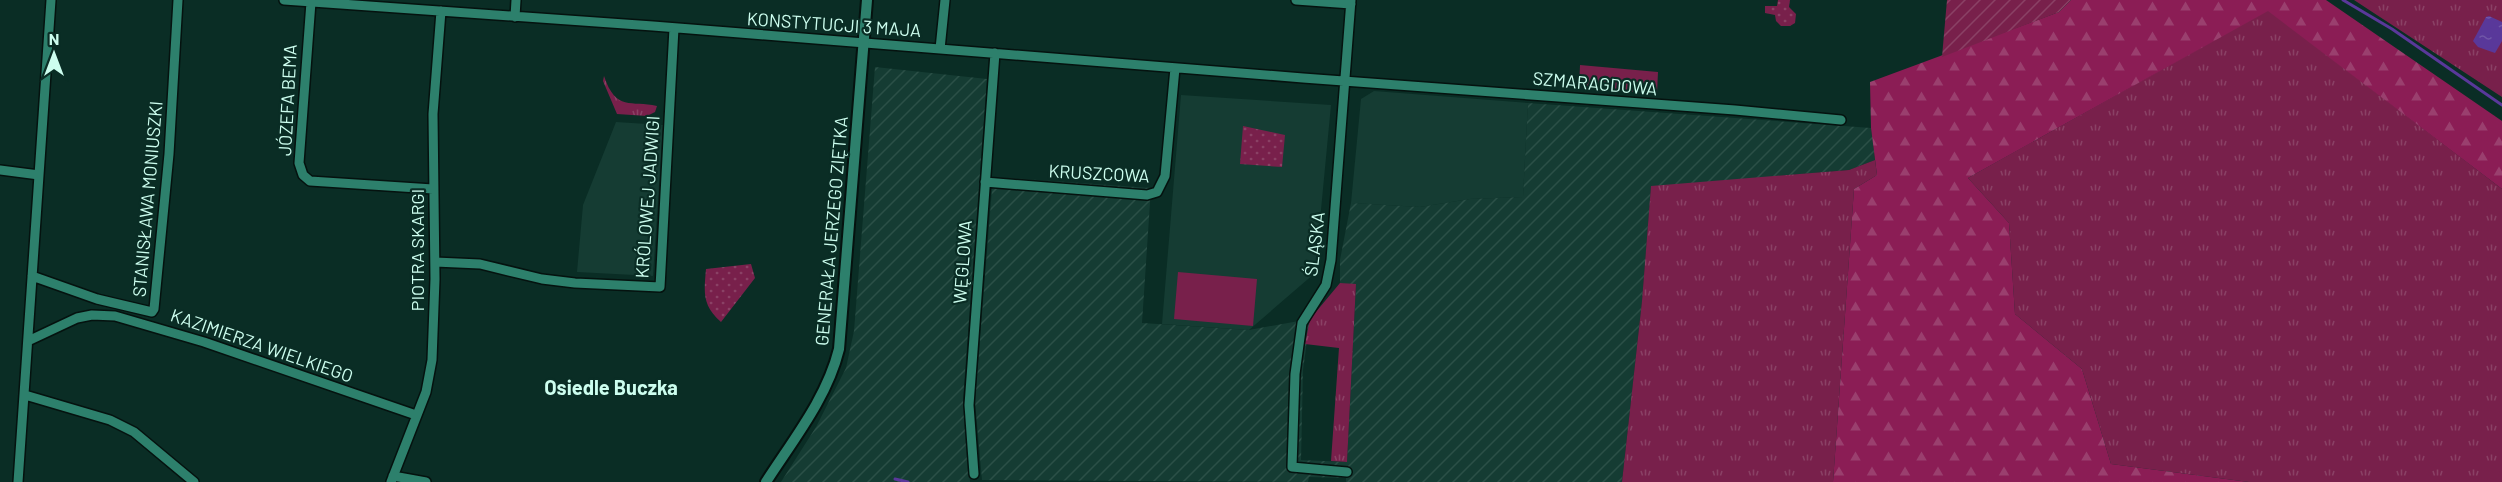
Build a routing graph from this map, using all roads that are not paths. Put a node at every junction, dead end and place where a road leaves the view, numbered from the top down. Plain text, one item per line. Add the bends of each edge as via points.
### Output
1 (51, 0) edge
2 (178, 0) edge
3 (284, 0) edge
4 (516, 0) edge
5 (867, 0) edge
6 (945, 0) edge
7 (1296, 0) edge
8 (311, 2) junction
9 (1351, 2) edge
10 (410, 4) edge
11 (441, 11) junction
12 (515, 17) junction
13 (674, 28) junction
14 (864, 42) junction
15 (940, 49) junction
16 (995, 53) junction
17 (1175, 68) junction
18 (1346, 80) junction
19 (1840, 120) dead end
20 (0, 170) edge
21 (39, 175) junction
22 (985, 182) junction
23 (433, 189) junction
24 (435, 262) junction
25 (32, 276) junction
26 (28, 341) junction
27 (25, 395) junction
28 (417, 415) junction
29 (1347, 472) dead end
30 (974, 474) dead end
31 (392, 479) edge
32 (18, 482) edge
33 (194, 482) edge
34 (426, 482) edge
35 (766, 482) edge

1 - 21 street
2 - 25 street, STANISŁAWA MONIUSZKI via 154,309 152,312 97,299
3 - 8 street, KONSTYTUCJI 3 MAJA
4 - 12 street
5 - 14 street, GENERAŁA JERZEGO ZIĘTKA
6 - 15 street
7 - 9 street
8 - 10 street, KONSTYTUCJI 3 MAJA
8 - 23 street, JÓZEFA BEMA via 300,136 299,164 303,175 310,181
9 - 18 street, ŚLĄSKA
10 - 11 street, KONSTYTUCJI 3 MAJA
11 - 12 street, KONSTYTUCJI 3 MAJA
11 - 23 street, PIOTRA SKARGI via 433,114
12 - 13 street, KONSTYTUCJI 3 MAJA
13 - 14 street, KONSTYTUCJI 3 MAJA
13 - 24 street, KRÓLOWEJ JADWIGI via 660,287 575,283 480,264
14 - 15 street, KONSTYTUCJI 3 MAJA
14 - 35 street, GENERAŁA JERZEGO ZIĘTKA via 839,349 825,389
15 - 16 street, KONSTYTUCJI 3 MAJA
16 - 17 street, KONSTYTUCJI 3 MAJA
16 - 22 street, WĘGLOWA
17 - 18 street, KONSTYTUCJI 3 MAJA
17 - 22 street, KRUSZCOWA via 1164,176 1157,192 1141,195
18 - 19 street, SZMARAGDOWA
18 - 29 street, ŚLĄSKA via 1329,273 1326,285 1302,323 1295,374 1292,467
20 - 21 street
21 - 25 street
22 - 30 street, WĘGLOWA via 969,405
23 - 24 street, PIOTRA SKARGI
24 - 28 street, PIOTRA SKARGI via 432,360
25 - 26 street
26 - 27 street
26 - 28 street, KAZIMIERZA WIELKIEGO via 77,318 115,316
27 - 32 street
27 - 33 street via 110,420 134,432
28 - 31 street, PIOTRA SKARGI
31 - 34 street

